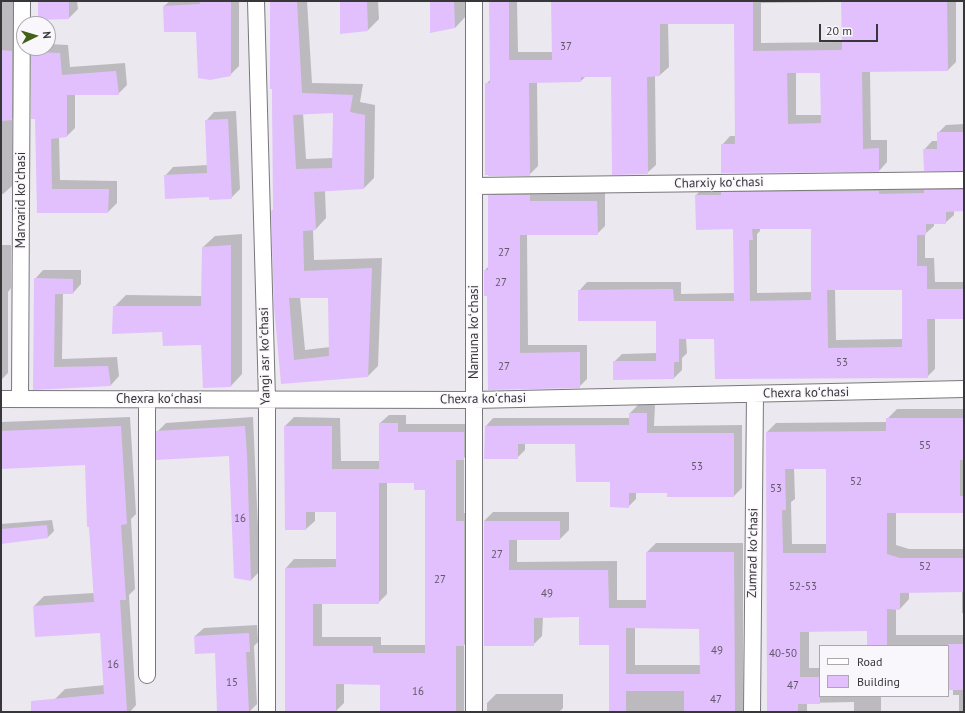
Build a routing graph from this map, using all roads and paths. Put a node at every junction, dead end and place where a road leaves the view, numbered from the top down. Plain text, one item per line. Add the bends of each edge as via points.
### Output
1 (22, 1) edge
2 (256, 1) edge
3 (474, 1) edge
4 (964, 180) edge
5 (474, 186) junction
6 (964, 389) edge
7 (755, 394) junction
8 (1, 399) edge
9 (20, 399) junction
10 (147, 399) junction
11 (266, 399) junction
12 (474, 400) junction
13 (147, 675) dead end
14 (267, 712) edge
15 (474, 712) edge
16 (752, 712) edge

1 - 9 street, Marvarid koʻchasi
2 - 11 street, Yangi asr koʻchasi
3 - 5 street, Namuna koʻchasi
4 - 5 street, Charxiy koʻchasi
5 - 12 street, Namuna koʻchasi
6 - 7 street, Chexra koʻchasi
7 - 12 street, Chexra koʻchasi
7 - 16 street, Zumrad koʻchasi
8 - 9 street, Chexra koʻchasi
9 - 10 street, Chexra koʻchasi
10 - 11 street, Chexra koʻchasi
10 - 13 street
11 - 12 street, Chexra koʻchasi
11 - 14 street, Yangi asr koʻchasi
12 - 15 street, Namuna koʻchasi

